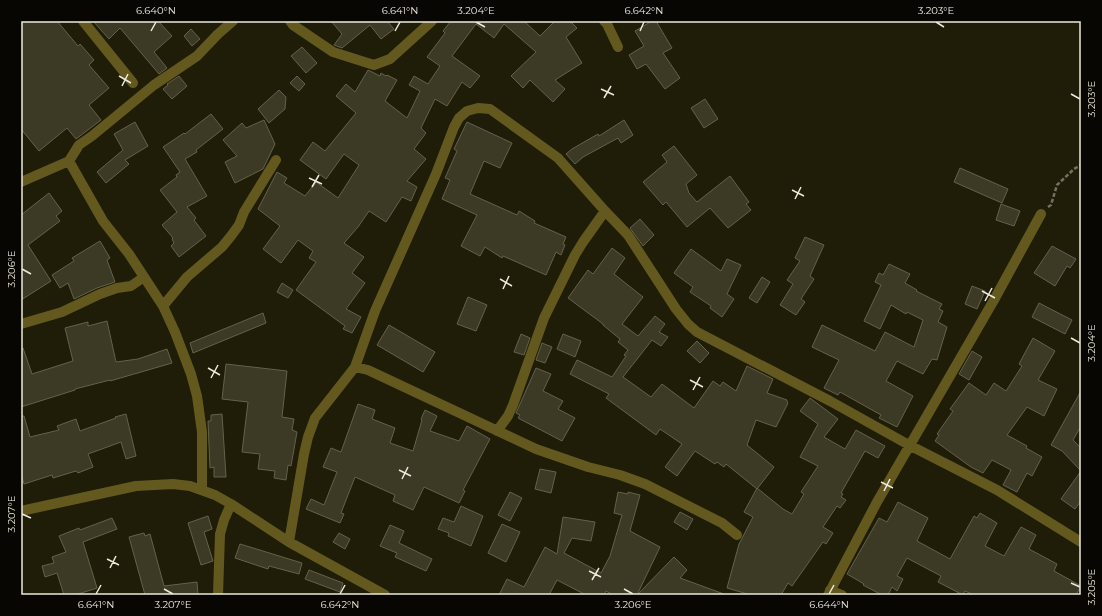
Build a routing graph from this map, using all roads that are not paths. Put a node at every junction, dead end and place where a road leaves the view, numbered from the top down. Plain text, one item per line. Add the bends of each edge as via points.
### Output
1 (83, 21) edge
2 (233, 21) edge
3 (290, 21) edge
4 (432, 21) edge
5 (604, 21) edge
6 (618, 47) dead end
7 (132, 83) dead end
8 (276, 160) dead end
9 (69, 161) junction
10 (21, 182) edge
11 (605, 212) junction
12 (1041, 214) road end
13 (144, 277) junction
14 (163, 306) junction
15 (21, 324) edge
16 (355, 367) junction
17 (497, 431) junction
18 (909, 445) junction
19 (202, 490) junction
20 (231, 504) junction
21 (21, 511) edge
22 (737, 535) dead end
23 (289, 542) junction
24 (1081, 542) edge
25 (829, 593) edge
26 (218, 595) edge
27 (385, 595) edge
28 (842, 595) edge

1 - 7 street
2 - 9 street via 197,56 79,145
3 - 4 street via 334,52 374,65 390,59
5 - 6 street
8 - 14 street via 231,236 187,277
9 - 10 street
9 - 13 street via 103,221
11 - 16 street via 552,153 490,109 478,108 467,111 454,127 436,174 375,311
11 - 17 street via 575,255 544,318 513,405
11 - 18 street via 628,235 676,309 696,332
12 - 18 street
13 - 14 street
13 - 15 street via 130,286 100,294 62,312
14 - 19 street via 191,374 197,396 202,432
16 - 17 street via 368,370
16 - 23 street via 315,418 308,438
17 - 22 street via 536,449 645,484 722,523
18 - 24 street via 997,490
18 - 25 street
19 - 20 street
19 - 21 street via 173,484 136,486
20 - 23 street
20 - 26 street via 220,534
23 - 27 street
25 - 28 street

